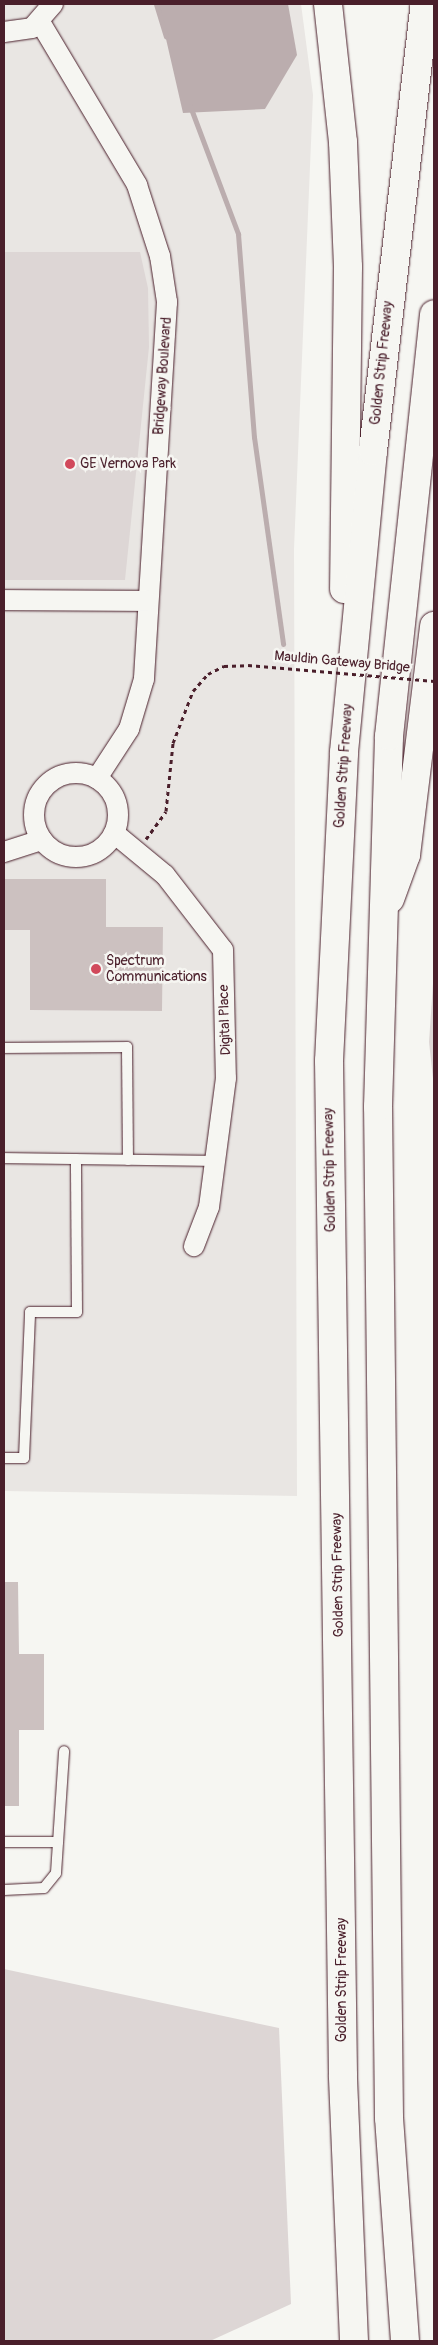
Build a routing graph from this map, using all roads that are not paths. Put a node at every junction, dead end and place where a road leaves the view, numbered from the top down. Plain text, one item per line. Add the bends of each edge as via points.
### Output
1 (53, 4) edge
2 (328, 4) edge
3 (425, 4) edge
4 (40, 22) junction
5 (4, 32) edge
6 (434, 314) edge
7 (4, 600) edge
8 (146, 601) junction
9 (434, 626) edge
10 (344, 752) junction
11 (97, 778) junction
12 (114, 833) junction
13 (42, 840) junction
14 (4, 852) edge
15 (382, 922) junction
16 (4, 1048) edge
17 (4, 1158) edge
18 (76, 1159) junction
19 (128, 1160) junction
20 (215, 1161) junction
21 (194, 1246) dead end
22 (4, 1458) edge
23 (64, 1751) dead end
24 (4, 1842) edge
25 (58, 1842) junction
26 (4, 1890) edge
27 (354, 2341) edge
28 (405, 2341) edge

1 - 4 street
2 - 10 highway via 343,142 348,267
3 - 10 highway, Golden Strip Freeway via 372,451
4 - 5 street via 22,32
4 - 8 street, Bridgeway Boulevard via 137,185 160,256 168,348
6 - 15 highway via 389,736
7 - 8 street
8 - 11 street, Bridgeway Boulevard via 144,679 129,729
9 - 15 highway via 406,854
10 - 27 highway, Golden Strip Freeway via 333,942 329,1158 344,2162
11 - 12 street via 114,796 118,821
11 - 13 street via 69,773 44,787 34,813
12 - 13 street via 106,845 80,857 53,850
12 - 20 street, Digital Place via 165,875 222,950 226,1078
13 - 14 street
15 - 28 highway via 378,1216 389,2118
16 - 19 lane via 127,1047
17 - 18 lane
18 - 19 lane
18 - 22 lane via 76,1312 30,1312 24,1458
19 - 20 lane
20 - 21 street, Digital Place via 209,1207
23 - 25 lane
24 - 25 lane
25 - 26 lane via 56,1873 44,1888

